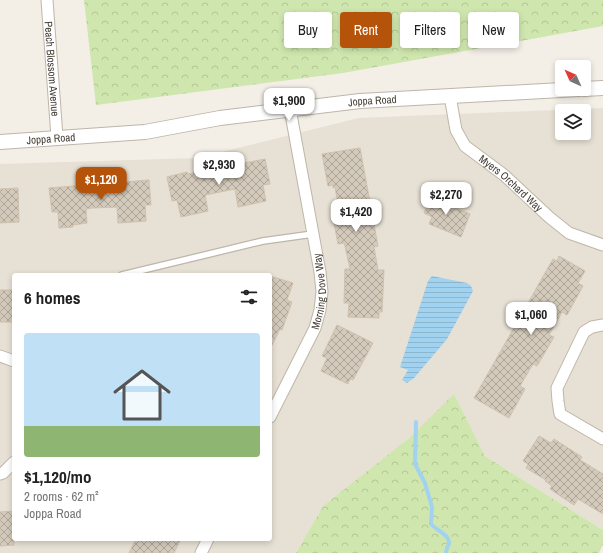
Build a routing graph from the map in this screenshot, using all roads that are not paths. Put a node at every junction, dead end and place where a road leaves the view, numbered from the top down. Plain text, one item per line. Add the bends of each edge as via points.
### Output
1 (47, 0) edge
2 (603, 88) edge
3 (591, 89) edge
4 (555, 90) edge
5 (450, 96) junction
6 (290, 109) junction
7 (57, 137) junction
8 (0, 142) edge
9 (313, 234) junction
10 (603, 245) edge
11 (130, 273) edge
12 (603, 325) edge
13 (0, 356) edge
14 (12, 360) edge
15 (272, 413) edge
16 (603, 440) edge
17 (12, 464) edge
18 (0, 474) edge
19 (207, 541) edge
20 (201, 553) edge

1 - 7 street, Peach Blossom Avenue
2 - 3 street
4 - 5 street, Joppa Road
5 - 6 street, Joppa Road via 360,101
5 - 10 street, Myers Orchard Way via 456,130 465,146 504,175 569,233
6 - 7 street, Joppa Road via 220,118 145,132
6 - 9 street, Morning Dove Way
7 - 8 street, Joppa Road
9 - 11 lane via 263,241
9 - 15 street, Morning Dove Way via 322,292 320,310 315,328
12 - 16 street via 584,332 557,388 560,414
13 - 14 street
17 - 18 street
19 - 20 street

